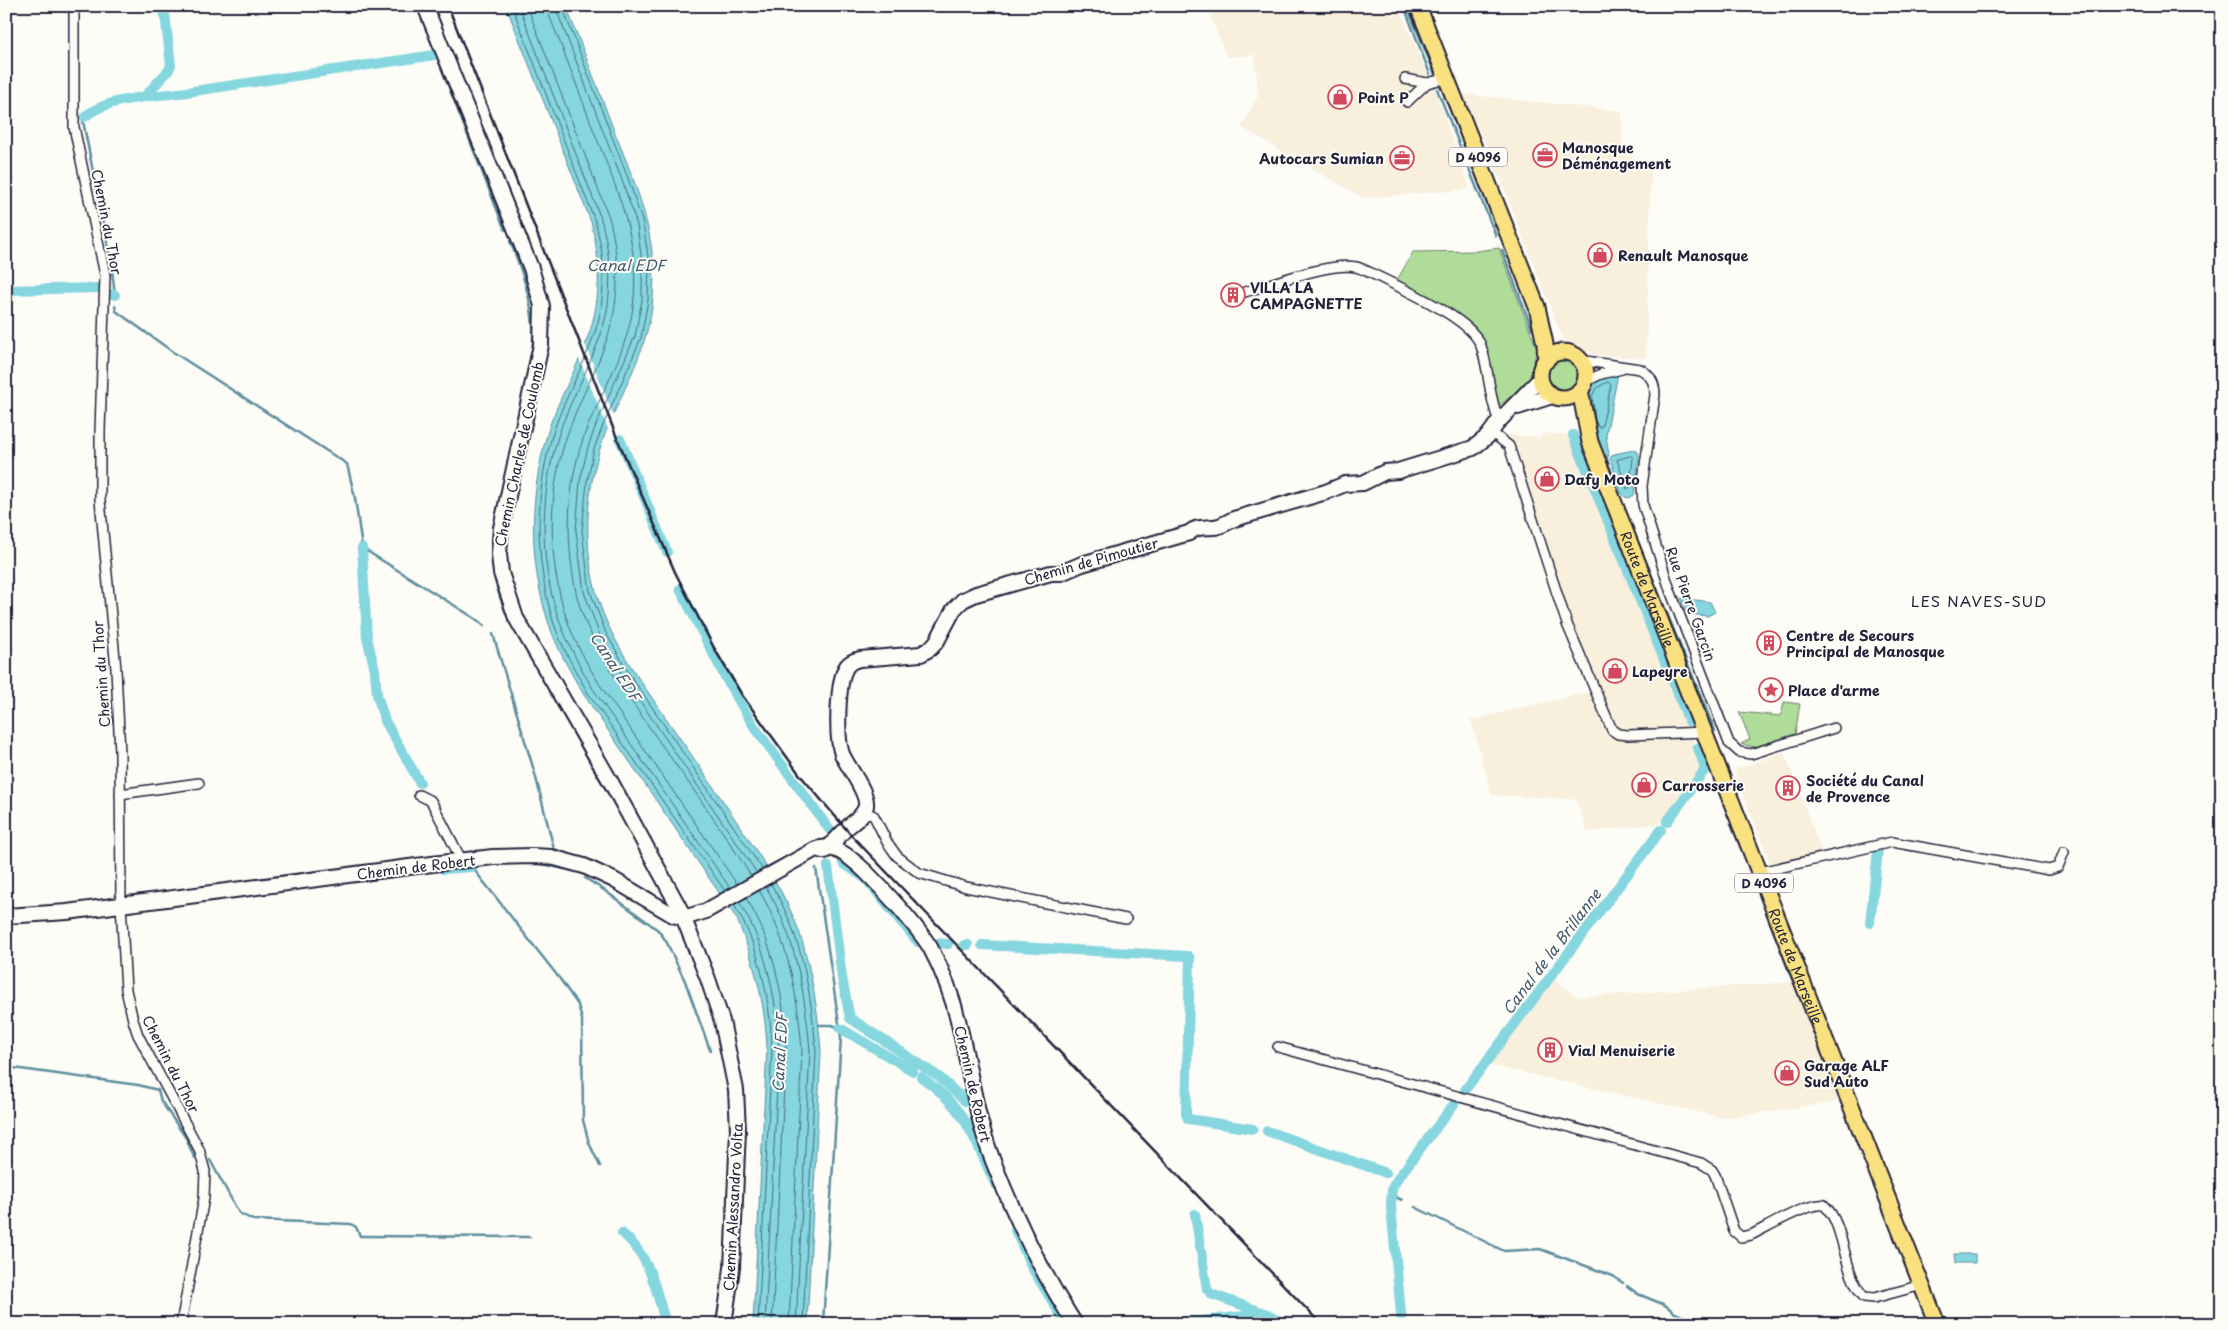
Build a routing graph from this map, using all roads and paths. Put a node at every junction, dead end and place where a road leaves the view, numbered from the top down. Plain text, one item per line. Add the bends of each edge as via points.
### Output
1 (74, 6) edge
2 (426, 6) edge
3 (1418, 6) edge
4 (1446, 78) junction
5 (1405, 79) dead end
6 (1427, 83) junction
7 (1407, 102) dead end
8 (1245, 292) dead end
9 (1537, 307) junction
10 (1574, 357) junction
11 (1546, 361) junction
12 (1636, 368) junction
13 (1540, 379) junction
14 (1582, 386) junction
15 (1556, 397) junction
16 (1511, 411) junction
17 (1495, 427) junction
18 (1590, 442) junction
19 (1834, 728) dead end
20 (1705, 732) junction
21 (199, 783) dead end
22 (120, 794) junction
23 (419, 795) dead end
24 (864, 811) junction
25 (830, 851) junction
26 (2064, 852) dead end
27 (462, 861) junction
28 (1760, 872) junction
29 (666, 882) junction
30 (654, 904) junction
31 (121, 905) junction
32 (6, 916) edge
33 (684, 918) junction
34 (1126, 919) dead end
35 (1278, 1047) dead end
36 (1922, 1285) junction
37 (181, 1324) edge
38 (724, 1324) edge
39 (1075, 1324) edge
40 (1937, 1324) edge

1 - 22 street, Chemin du Thor via 74,122 105,274 100,500 116,670
2 - 29 street, Chemin Charles de Coulomb via 532,268 542,306 540,354 501,528 499,554 503,582 521,630
3 - 4 main road, D 4096
4 - 6 street
4 - 9 main road, D 4096
5 - 6 street
6 - 7 street
8 - 17 street via 1320,271 1357,267 1452,316 1473,332 1481,346
9 - 10 main road, D 4096 via 1557,341
9 - 11 main road, D 4096
10 - 11 main road via 1557,353
10 - 12 street
10 - 14 main road via 1584,368
11 - 13 main road
12 - 14 street via 1608,372
12 - 19 street, Rue Pierre Garcin via 1650,377 1655,391 1642,505 1726,739 1737,750 1751,754
13 - 15 main road via 1543,387
13 - 16 street, Chemin de Pimoutier
14 - 15 main road via 1570,397
14 - 18 main road, Route de Marseille / D 4096
15 - 16 street, Chemin de Pimoutier
15 - 18 main road, Route de Marseille / D 4096 via 1580,424
16 - 17 street, Chemin de Pimoutier
17 - 20 street via 1509,446 1567,624 1612,730 1628,735
17 - 24 street, Chemin de Pimoutier via 1478,445 1452,456 1385,472 1363,483 1338,486 1222,525 1204,526 1061,573 976,594 959,603 927,652 852,661 845,669 838,714 839,740 842,754 865,796
18 - 20 main road, Route de Marseille / D 4096
20 - 28 main road, Route de Marseille / D 4096
21 - 22 street
22 - 31 street, Chemin du Thor
23 - 27 street via 431,801
24 - 25 street
24 - 34 street via 874,816 897,856 919,873 966,887
25 - 33 street via 819,848 706,911
25 - 39 street, Chemin de Robert via 844,853 889,897 928,945 936,960 958,1018 981,1126 994,1164 1039,1264
26 - 28 street via 2058,867 2049,870 1892,842
27 - 30 street, Chemin de Robert via 533,856 568,861 600,872
27 - 31 street, Chemin de Robert
28 - 36 main road, Route de Marseille / D 4096
29 - 30 street via 664,898
29 - 33 street, Chemin Charles de Coulomb
30 - 33 street, Chemin de Robert
31 - 32 street, Chemin de Robert
31 - 37 street, Chemin du Thor via 126,990 132,1020 199,1149 205,1171 204,1198
33 - 38 street, Chemin Alessandro Volta via 722,1021 736,1090 737,1181 732,1268
35 - 36 street via 1702,1163 1716,1175 1734,1230 1741,1237 1818,1204 1824,1205 1835,1222 1854,1283 1864,1298
36 - 40 main road, Route de Marseille / D 4096

